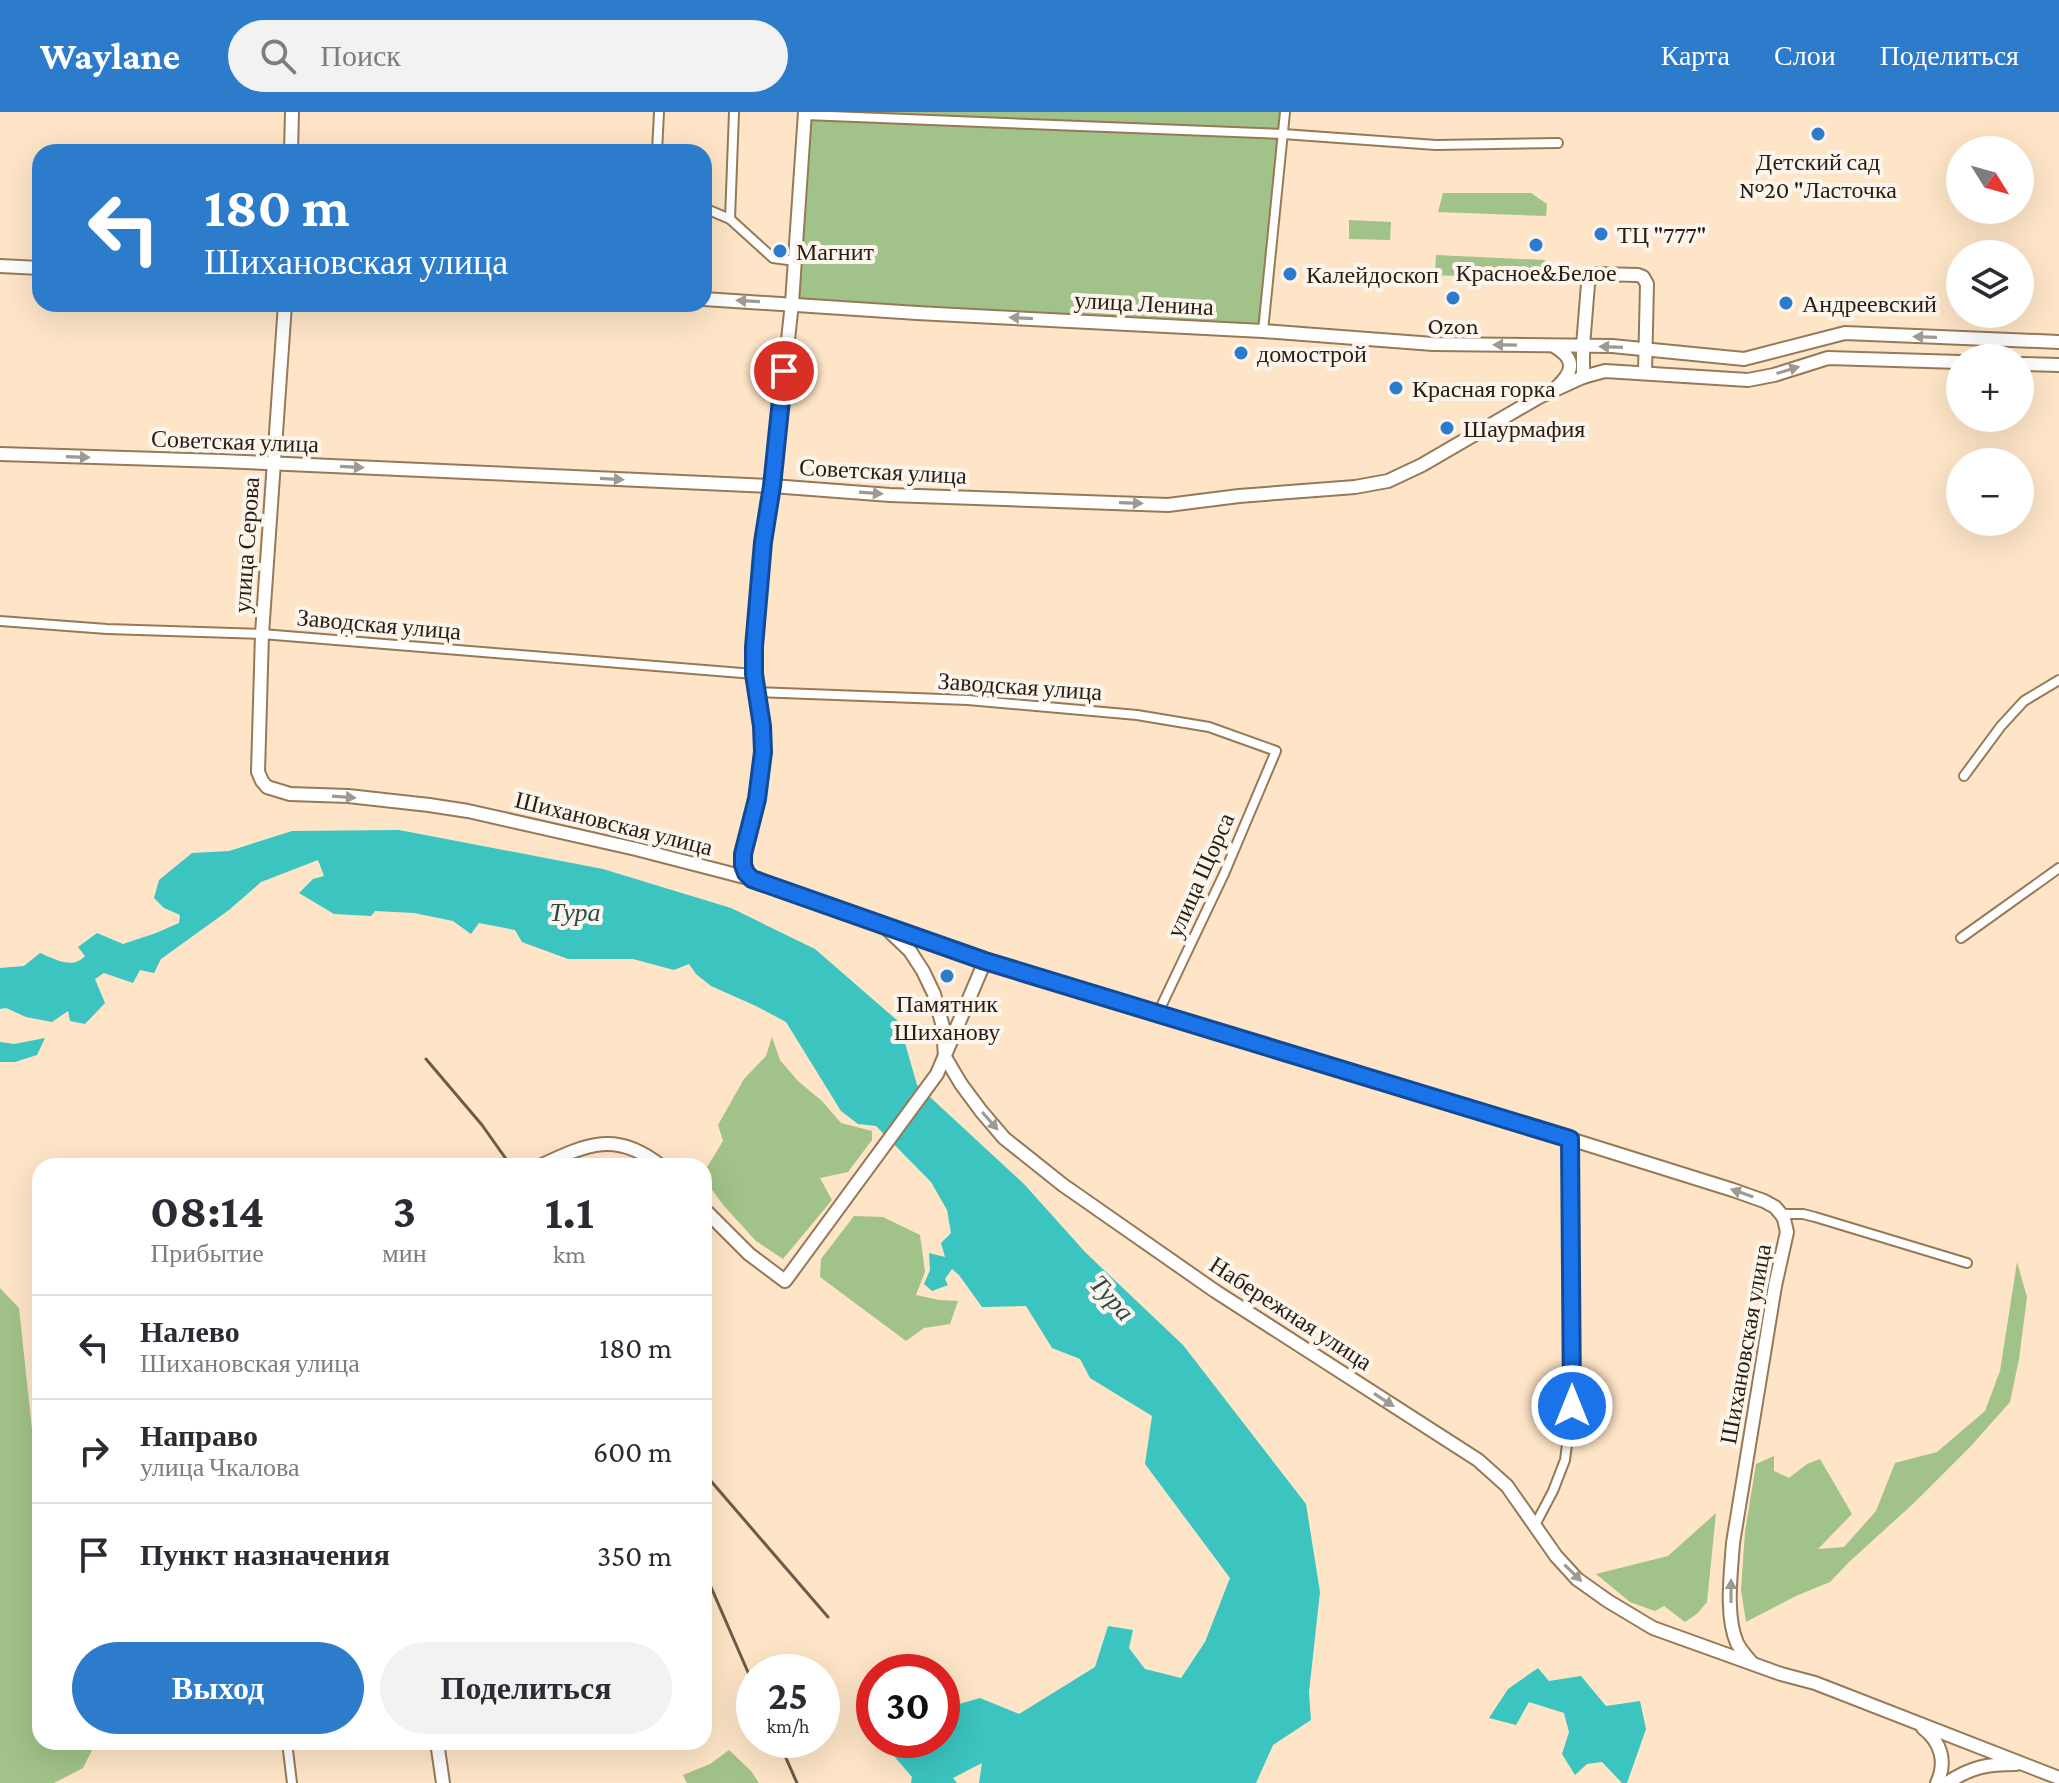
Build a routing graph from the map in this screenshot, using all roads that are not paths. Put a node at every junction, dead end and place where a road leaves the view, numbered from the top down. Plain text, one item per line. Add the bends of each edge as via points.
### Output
1 (292, 112) edge
2 (659, 112) edge
3 (734, 112) edge
4 (1285, 112) edge
5 (805, 114) edge
6 (1283, 134) junction
7 (1558, 143) dead end
8 (291, 144) edge
9 (657, 144) edge
10 (712, 211) edge
11 (730, 219) junction
12 (795, 261) junction
13 (0, 266) edge
14 (32, 268) edge
15 (712, 299) edge
16 (792, 303) junction
17 (284, 312) edge
18 (1263, 331) junction
19 (1849, 333) junction
20 (1818, 340) junction
21 (2059, 342) edge
22 (1553, 345) junction
23 (1583, 346) junction
24 (1646, 349) junction
25 (1746, 358) junction
26 (1848, 358) junction
27 (1819, 361) junction
28 (1946, 362) edge
29 (2034, 364) edge
30 (2059, 365) edge
31 (1645, 372) junction
32 (1583, 377) junction
33 (1749, 380) junction
34 (1555, 390) junction
35 (0, 454) edge
36 (274, 464) junction
37 (772, 486) junction
38 (0, 621) edge
39 (262, 634) junction
40 (754, 674) junction
41 (2059, 680) edge
42 (757, 692) junction
43 (1276, 751) joint
44 (1964, 776) dead end
45 (267, 787) joint
46 (2059, 868) edge
47 (752, 879) junction
48 (883, 926) junction
49 (1961, 938) dead end
50 (985, 961) junction
51 (1157, 1015) junction
52 (945, 1057) junction
53 (1570, 1139) junction
54 (557, 1158) edge
55 (649, 1158) edge
56 (1781, 1214) junction
57 (712, 1217) edge
58 (1967, 1263) dead end
59 (1535, 1525) junction
60 (1733, 1631) junction
61 (1724, 1654) junction
62 (1752, 1663) junction
63 (1914, 1721) junction
64 (288, 1750) edge
65 (438, 1750) edge
66 (2023, 1764) junction
67 (2059, 1778) edge
68 (292, 1783) edge
69 (443, 1783) edge
70 (1937, 1783) edge
71 (1947, 1783) edge

1 - 8 main road
2 - 9 street
3 - 11 street
4 - 6 street
5 - 6 street
5 - 12 main road
6 - 7 street via 1436,145
6 - 18 street
10 - 11 street
11 - 12 street via 773,258
12 - 16 main road
13 - 14 main road
16 -> 15 main road, улица Ленина
18 -> 16 main road, улица Ленина
16 - 37 main road
17 - 36 main road, улица Серова
22 -> 18 main road, улица Ленина via 1433,344
19 - 20 main road
21 -> 19 main road
19 - 26 main road via 1843,343
20 - 25 main road
20 - 27 main road
22 - 23 main road, улица Ленина
22 - 34 main road via 1570,360 1565,380
24 -> 23 main road, улица Ленина
23 - 24 main road via 1591,277 1638,275 1647,284
23 - 32 main road
24 - 25 main road, улица Ленина
24 - 31 main road
25 - 33 main road
26 - 27 main road, Советская улица
26 - 28 main road, Советская улица
33 -> 27 main road, Советская улица
29 - 30 main road
31 - 32 main road, Советская улица via 1605,371
31 - 33 main road, Советская улица
32 - 34 main road, Советская улица
37 -> 34 main road, Советская улица via 1168,505 1355,487 1388,481 1422,465
35 -> 36 main road, Советская улица
36 -> 37 main road, Советская улица
36 - 39 main road, улица Серова
37 - 40 main road
38 - 39 street, Заводская улица
39 - 40 street, Заводская улица
39 - 45 main road, улица Серова via 258,772
40 - 42 main road
41 - 44 street via 2024,701
42 - 43 street, Заводская улица via 968,700 1137,715 1209,727
42 - 47 main road via 762,766 743,854
43 - 51 street, улица Щорса
45 -> 47 main road, Шихановская улица via 290,794 468,811
46 - 49 street
47 - 48 main road, Шихановская улица
48 - 50 main road, Шихановская улица
48 - 52 main road, Набережная улица via 910,951 934,994
50 - 51 main road, Шихановская улица
50 - 52 main road
51 - 53 main road, Шихановская улица
52 - 57 main road via 785,1281
52 -> 59 main road, Набережная улица via 981,1111 1031,1161 1215,1291 1478,1460 1507,1486
56 -> 53 main road, Шихановская улица via 1740,1192
53 - 59 street via 1572,1406 1565,1460
54 - 55 main road via 605,1144 624,1145
56 - 58 street via 1815,1217
60 -> 56 main road, Шихановская улица via 1733,1543 1786,1240
59 -> 61 main road, Набережная улица via 1577,1579 1608,1601 1653,1628
60 - 61 street
60 - 62 main road, Шихановская улица
61 - 62 main road, Набережная улица
62 - 63 main road, Набережная улица
63 - 66 main road, Набережная улица
63 - 70 main road via 1936,1740 1941,1752
64 - 68 street
65 - 69 main road
66 - 67 main road, Набережная улица
66 - 71 main road via 1990,1764

